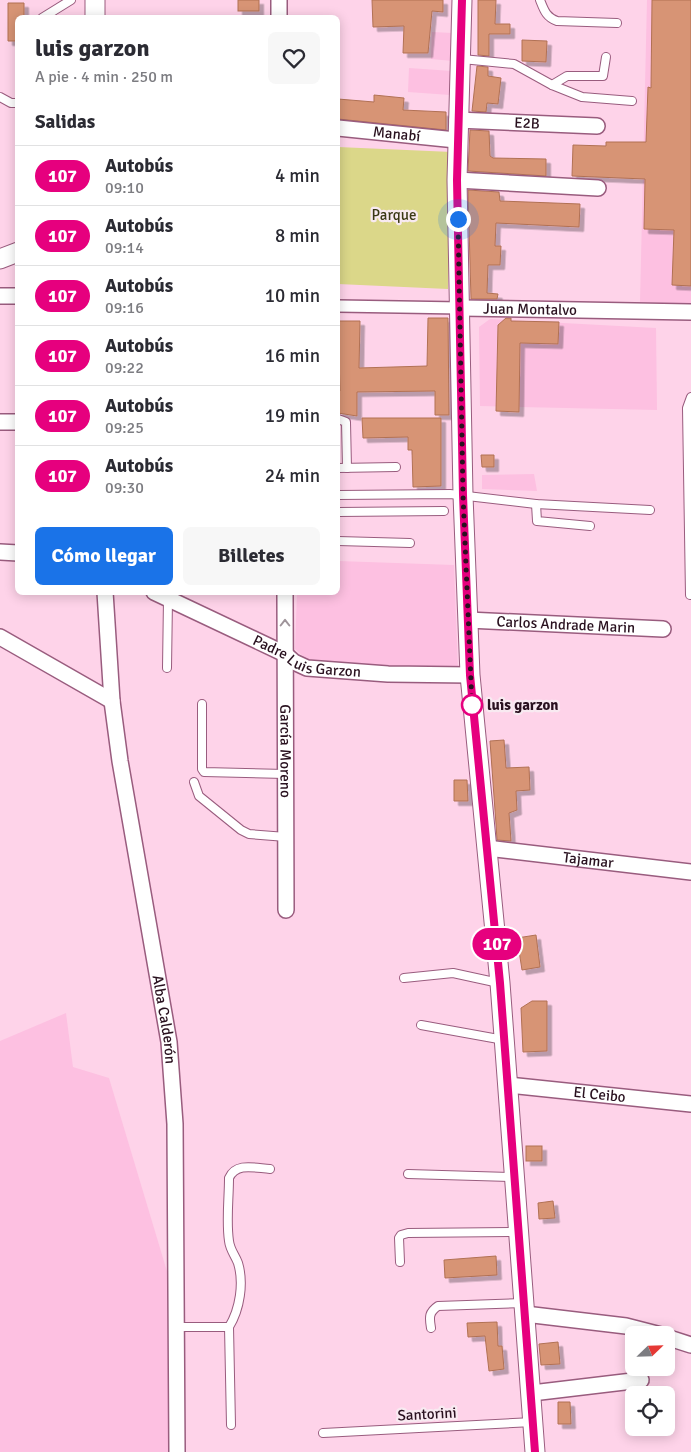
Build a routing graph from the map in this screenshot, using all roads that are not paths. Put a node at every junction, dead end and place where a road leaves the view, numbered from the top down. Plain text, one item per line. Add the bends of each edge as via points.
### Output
1 (71, 0) edge
2 (95, 0) edge
3 (279, 0) edge
4 (462, 0) edge
5 (540, 0) edge
6 (47, 15) edge
7 (95, 15) edge
8 (279, 15) edge
9 (617, 23) dead end
10 (606, 57) dead end
11 (460, 59) junction
12 (552, 84) junction
13 (0, 97) edge
14 (632, 101) dead end
15 (15, 103) edge
16 (457, 120) junction
17 (597, 126) dead end
18 (340, 128) edge
19 (456, 140) junction
20 (457, 180) junction
21 (598, 188) dead end
22 (15, 253) edge
23 (0, 259) edge
24 (0, 296) edge
25 (15, 296) edge
26 (340, 306) edge
27 (460, 308) junction
28 (691, 312) edge
29 (691, 397) edge
30 (340, 420) edge
31 (0, 422) edge
32 (15, 422) edge
33 (396, 467) dead end
34 (340, 468) edge
35 (347, 468) junction
36 (340, 495) edge
37 (463, 495) junction
38 (536, 504) junction
39 (650, 510) dead end
40 (340, 512) edge
41 (444, 512) dead end
42 (590, 526) dead end
43 (340, 541) edge
44 (410, 543) dead end
45 (0, 552) edge
46 (15, 553) edge
47 (105, 595) edge
48 (285, 595) edge
49 (690, 595) edge
50 (161, 596) edge
51 (468, 620) junction
52 (663, 629) dead end
53 (0, 637) edge
54 (285, 654) junction
55 (167, 668) dead end
56 (470, 675) junction
57 (112, 701) junction
58 (202, 704) dead end
59 (286, 774) junction
60 (194, 782) dead end
61 (286, 836) junction
62 (487, 848) junction
63 (691, 872) edge
64 (286, 910) dead end
65 (404, 978) dead end
66 (500, 983) junction
67 (421, 1025) dead end
68 (504, 1040) junction
69 (508, 1085) junction
70 (691, 1104) edge
71 (270, 1168) dead end
72 (408, 1174) dead end
73 (515, 1178) junction
74 (519, 1232) junction
75 (400, 1262) dead end
76 (524, 1308) junction
77 (626, 1326) edge
78 (176, 1327) junction
79 (229, 1327) junction
80 (431, 1328) dead end
81 (675, 1340) edge
82 (691, 1345) edge
83 (641, 1380) dead end
84 (532, 1393) junction
85 (533, 1422) junction
86 (231, 1425) dead end
87 (322, 1432) dead end
88 (178, 1452) edge
89 (535, 1452) edge

1 - 6 lane
2 - 7 street
3 - 8 street
4 - 11 street
5 - 9 lane via 545,13 557,21
10 - 12 lane via 604,76 566,76
11 - 12 lane via 514,64
11 - 16 street
12 - 14 lane via 582,97
13 - 15 lane
16 - 17 street, E2B
16 - 19 street
18 - 19 street, Manabí
19 - 20 street
20 - 21 street
20 - 27 street
22 - 23 street
24 - 25 street
26 - 27 street, Juan Montalvo
27 - 28 street, Juan Montalvo
27 - 37 street
29 - 49 lane via 687,408
30 - 35 lane via 346,422
31 - 32 street
33 - 35 lane
34 - 35 lane
36 - 37 lane
37 - 38 lane
37 - 51 street
38 - 39 lane
38 - 42 lane via 537,522
40 - 41 lane
43 - 44 lane
45 - 46 street
47 - 57 street, Alba Calderón
54 -> 48 street, García Moreno
50 - 54 street, Padre Luis Garzon
50 - 55 lane
51 - 52 street, Carlos Andrade Marin
51 - 56 street
53 - 57 street
54 - 56 street, Padre Luis Garzon via 307,668 388,674
54 - 59 street, García Moreno
56 - 62 street
57 - 78 street, Alba Calderón via 169,1042 176,1134
58 - 59 lane via 204,772
59 - 61 street, García Moreno
60 - 61 lane via 199,796 241,830 249,834
61 - 64 street, García Moreno
62 - 63 street, Tajamar
62 - 66 street
65 - 66 lane via 453,973
66 - 68 street
67 - 68 lane
68 - 69 street
69 - 70 street, El Ceibo
69 - 73 street
71 - 79 lane via 240,1168 229,1178 228,1239 240,1269 238,1304
72 - 73 lane
73 - 74 street
74 - 75 lane via 408,1232 399,1238
74 - 76 street
76 - 77 street
76 - 80 lane via 438,1306 429,1315
76 - 84 street
78 - 79 lane
78 - 88 street, Alba Calderón
79 - 86 lane
81 - 82 street
83 - 84 street
84 - 85 street
85 - 87 lane, Santorini
85 - 89 street

